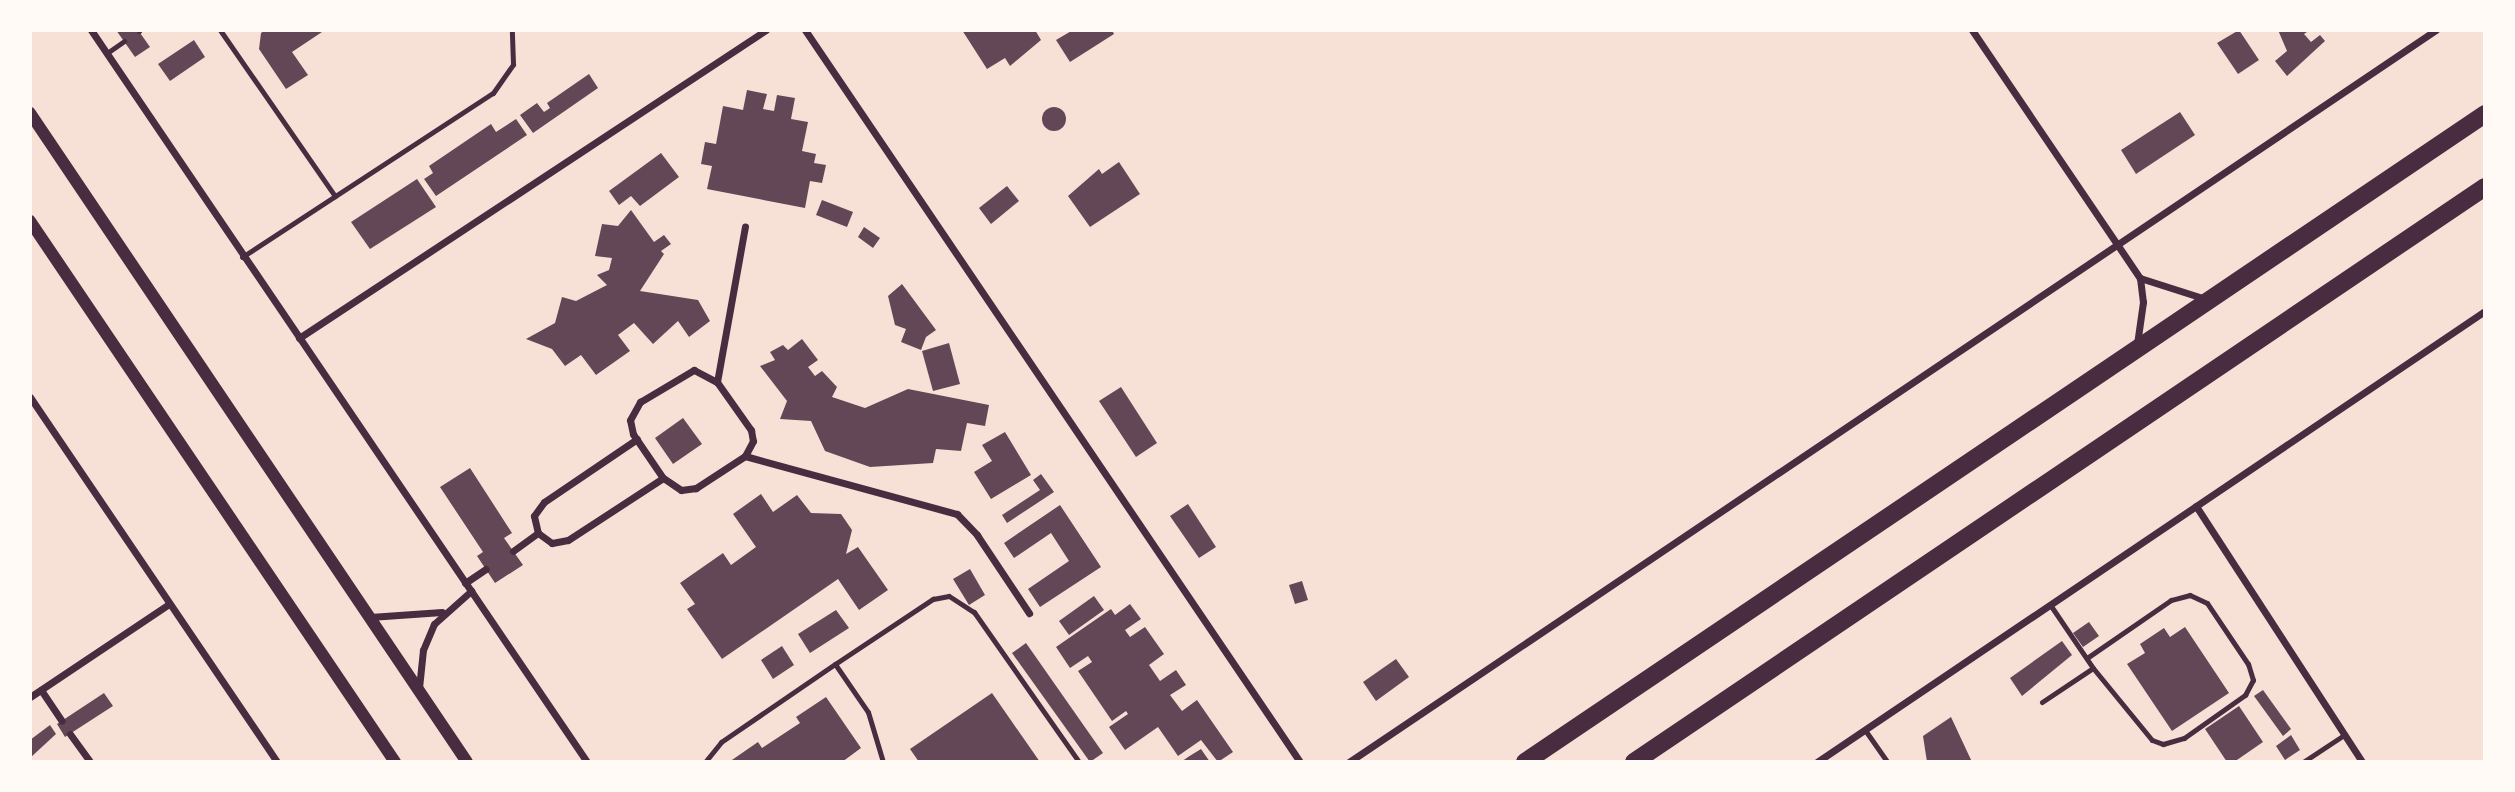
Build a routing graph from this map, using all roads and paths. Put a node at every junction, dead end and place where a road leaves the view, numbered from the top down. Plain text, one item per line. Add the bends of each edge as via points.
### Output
1 (91, 30) edge
2 (220, 30) edge
3 (512, 30) edge
4 (766, 30) edge
5 (805, 30) edge
6 (1972, 30) edge
7 (2436, 30) edge
8 (124, 41) dead end
9 (107, 53) junction
10 (30, 113) edge
11 (2485, 114) edge
12 (2485, 187) edge
13 (335, 196) junction
14 (30, 221) edge
15 (745, 226) dead end
16 (2117, 245) junction
17 (242, 257) junction
18 (2140, 278) junction
19 (2211, 299) junction
20 (2485, 311) edge
21 (299, 338) junction
22 (2136, 349) junction
23 (717, 382) junction
24 (30, 397) edge
25 (637, 439) junction
26 (746, 456) junction
27 (663, 478) junction
28 (2196, 506) junction
29 (538, 533) junction
30 (513, 551) dead end
31 (486, 569) dead end
32 (465, 583) junction
33 (471, 591) junction
34 (169, 604) junction
35 (2051, 606) junction
36 (442, 612) junction
37 (1029, 613) dead end
38 (367, 617) junction
39 (2087, 659) junction
40 (835, 664) junction
41 (2093, 668) junction
42 (41, 690) junction
43 (420, 692) junction
44 (30, 697) edge
45 (2042, 702) dead end
46 (62, 721) dead end
47 (1865, 730) junction
48 (70, 734) dead end
49 (2344, 735) junction
50 (90, 762) edge
51 (277, 762) edge
52 (395, 762) edge
53 (467, 762) edge
54 (587, 762) edge
55 (705, 762) edge
56 (883, 762) edge
57 (1079, 762) edge
58 (1300, 762) edge
59 (1349, 762) edge
60 (1525, 762) edge
61 (1634, 762) edge
62 (1817, 762) edge
63 (1887, 762) edge
64 (2303, 762) edge
65 (2362, 762) edge

1 - 9 street
2 - 13 lane
3 - 13 lane via 513,64 493,93
4 - 21 street
5 - 58 street
6 - 16 street
7 - 16 street
8 - 9 lane
9 - 17 street
10 - 38 street
11 - 19 main road
12 - 61 main road
13 - 17 lane
14 - 52 street
15 - 23 street
16 - 18 street
16 - 59 street
17 - 21 street
18 - 19 street
18 - 22 street via 2143,302
19 - 22 main road
20 - 28 street
21 - 32 street
22 - 60 main road
23 - 25 street via 707,373 687,371 640,402 629,420
23 - 26 street via 751,430 752,447
24 - 34 street
25 - 27 street
25 - 29 street via 538,508 534,525
26 - 27 street via 688,490 674,488
26 - 37 street via 957,514
27 - 29 street via 568,540 552,543
28 - 35 street
28 - 49 street
29 - 30 street
31 - 32 street
32 - 33 street
33 - 36 street
33 - 54 street
34 - 42 street
34 - 51 street
35 - 39 lane
35 - 47 street
36 - 38 street
36 - 43 street via 423,650
38 - 43 street
39 - 41 lane
39 - 41 lane via 2171,600 2190,595 2207,603 2248,664 2253,680 2235,703 2184,738 2163,744 2144,732
40 - 55 lane via 722,742
40 - 56 lane via 868,712
40 - 57 lane via 933,599 949,596 974,612
41 - 45 lane
42 - 44 street
42 - 46 street
43 - 53 street
47 - 62 street
47 - 63 lane
48 - 50 street
49 - 64 lane
49 - 65 street

